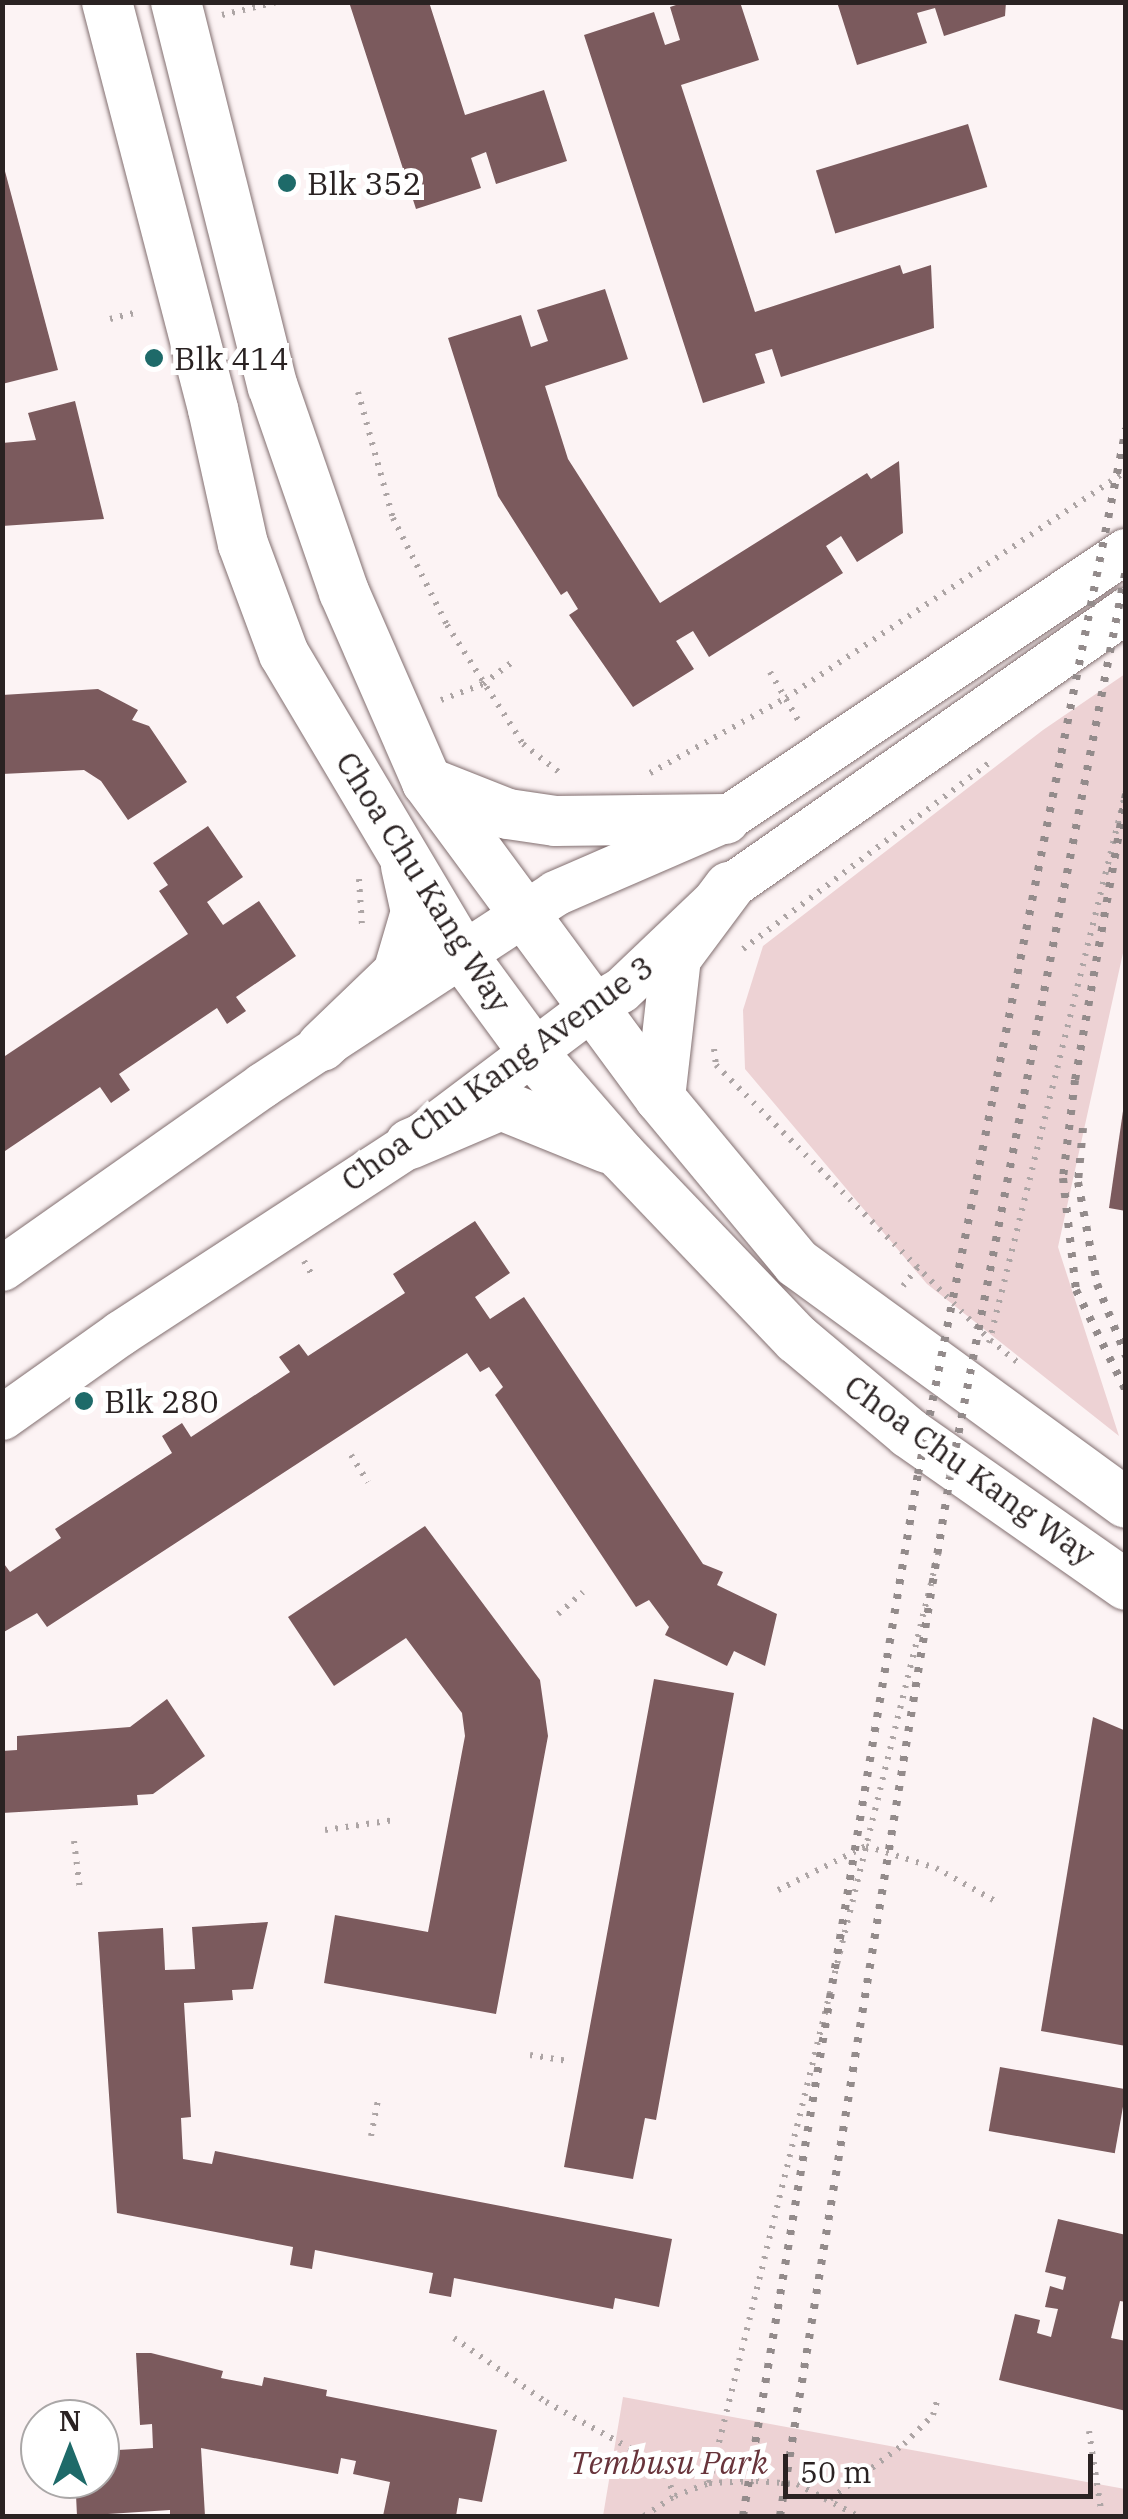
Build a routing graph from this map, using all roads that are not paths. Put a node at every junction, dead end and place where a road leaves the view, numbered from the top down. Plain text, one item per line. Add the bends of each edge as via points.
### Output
1 (107, 2) edge
2 (176, 2) edge
3 (1126, 551) edge
4 (1126, 610) edge
5 (427, 782) junction
6 (725, 819) junction
7 (402, 852) junction
8 (729, 887) junction
9 (526, 913) junction
10 (463, 956) junction
11 (593, 1006) junction
12 (322, 1046) junction
13 (532, 1050) junction
14 (660, 1098) junction
15 (410, 1144) junction
16 (621, 1154) junction
17 (2, 1268) edge
18 (2, 1417) edge
19 (1126, 1503) edge
20 (1126, 1585) edge

1 - 7 main road, Choa Chu Kang Way via 243,544 284,654
2 - 5 main road, Choa Chu Kang Way via 273,387 344,592
3 - 6 street
4 - 8 street, Choa Chu Kang Avenue 3
5 - 6 main road via 508,814 555,822
5 - 9 main road, Choa Chu Kang Way
6 - 9 street via 555,893
7 - 10 main road, Choa Chu Kang Way
7 - 12 main road via 416,912 398,973
8 - 11 street, Choa Chu Kang Avenue 3 via 621,990
8 - 14 main road via 676,958
9 - 10 street
9 - 11 main road, Choa Chu Kang Way
10 - 12 street
10 - 13 main road, Choa Chu Kang Way
11 - 13 street, Choa Chu Kang Avenue 3
11 - 14 main road, Choa Chu Kang Way
12 - 17 street
13 - 15 street, Choa Chu Kang Avenue 3
13 - 16 main road, Choa Chu Kang Way
14 - 19 main road, Choa Chu Kang Way via 796,1263
15 - 16 main road via 501,1105
15 - 18 street, Choa Chu Kang Avenue 3
16 - 20 main road, Choa Chu Kang Way via 797,1339 909,1433

